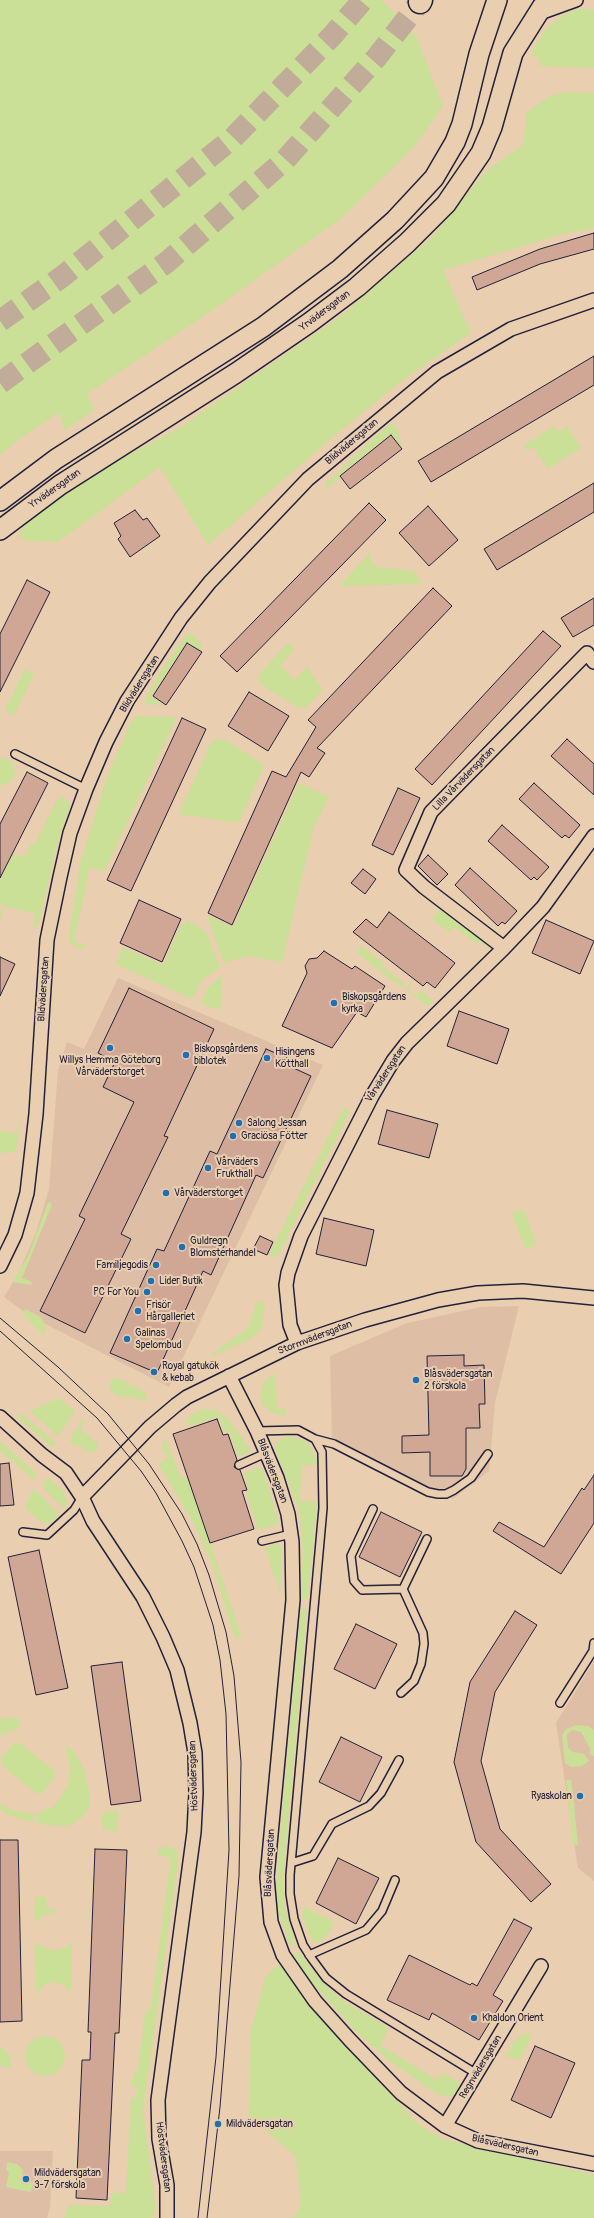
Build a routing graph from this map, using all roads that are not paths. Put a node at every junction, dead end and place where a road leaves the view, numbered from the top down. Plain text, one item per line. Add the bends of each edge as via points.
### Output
1 (498, 0) edge
2 (510, 0) edge
3 (576, 0) edge
4 (543, 7) edge
5 (485, 37) junction
6 (594, 300) edge
7 (0, 501) edge
8 (0, 530) edge
9 (594, 662) edge
10 (15, 754) dead end
11 (86, 789) junction
12 (594, 836) edge
13 (504, 948) junction
14 (0, 1266) edge
15 (594, 1298) edge
16 (297, 1343) junction
17 (229, 1376) junction
18 (0, 1417) edge
19 (257, 1431) junction
20 (315, 1439) junction
21 (266, 1453) junction
22 (488, 1454) dead end
23 (239, 1465) dead end
24 (82, 1497) junction
25 (374, 1509) dead end
26 (22, 1532) dead end
27 (291, 1534) junction
28 (427, 1539) dead end
29 (262, 1541) dead end
30 (403, 1590) junction
31 (594, 1643) edge
32 (401, 1693) dead end
33 (560, 1703) dead end
34 (399, 1760) dead end
35 (291, 1863) junction
36 (395, 1880) dead end
37 (309, 1955) junction
38 (541, 1966) dead end
39 (477, 2074) junction
40 (445, 2126) junction
41 (594, 2164) edge
42 (167, 2218) edge

1 - 5 street
2 - 5 street
3 - 4 street
4 - 8 street, Yrvädersgatan via 513,53 492,126 481,152 446,204 408,243 357,287 309,323 236,373 60,485
5 - 7 street via 462,124 453,146 434,178 395,220 340,269 268,322 56,459
6 - 11 street, Blidvädersgatan via 511,329 437,372 308,479 210,582 181,618 127,701
9 - 13 street, Lilla Vårvädersgatan via 587,653 431,812 406,870 424,887
10 - 11 lane
11 - 14 street, Blidvädersgatan via 70,833 47,940 36,1114 27,1193 15,1235
12 - 13 street, Vårvädersgatan via 543,907
13 - 16 street, Vårvädersgatan via 406,1043 372,1096 301,1236 288,1273 286,1285 290,1325
15 - 16 street, Stormvädersgatan via 523,1291 478,1292 365,1320
16 - 17 street, Stormvädersgatan
17 - 19 street, Blåsvädersgatan
17 - 24 street, Stormvädersgatan via 176,1405
18 - 24 street, Höstvädersgatan via 66,1473
19 - 20 lane, Blåsvädersgatan via 290,1429 306,1433
19 - 21 street, Blåsvädersgatan
20 - 22 lane via 334,1444 428,1492 438,1494 446,1494 471,1478
20 - 35 lane, Blåsvädersgatan via 322,1452 323,1508
21 - 23 lane
21 - 27 street, Blåsvädersgatan via 277,1478
24 - 26 lane via 74,1510 47,1535
24 - 42 street, Höstvädersgatan via 92,1521 143,1597 164,1637 177,1670 194,1746 194,1832 158,2100 159,2139 167,2185
25 - 30 lane via 351,1556 354,1581 362,1590
27 - 29 lane
27 - 40 street, Blåsvädersgatan via 293,1600 268,1860 267,1891 271,1922 284,1955 315,2001 401,2093
28 - 30 lane
30 - 32 lane via 423,1633 424,1644 421,1664 414,1681
31 - 33 lane via 593,1650
34 - 35 lane via 380,1793 369,1806 332,1824 313,1856
35 - 37 lane, Blåsvädersgatan via 290,1894 294,1919
36 - 37 lane via 382,1911 366,1930
37 - 39 lane, Blåsvädersgatan via 326,1978 346,1994
38 - 39 street, Regnvädersgatan
39 - 40 street, Regnvädersgatan
40 - 41 street, Blåsvädersgatan via 478,2141

